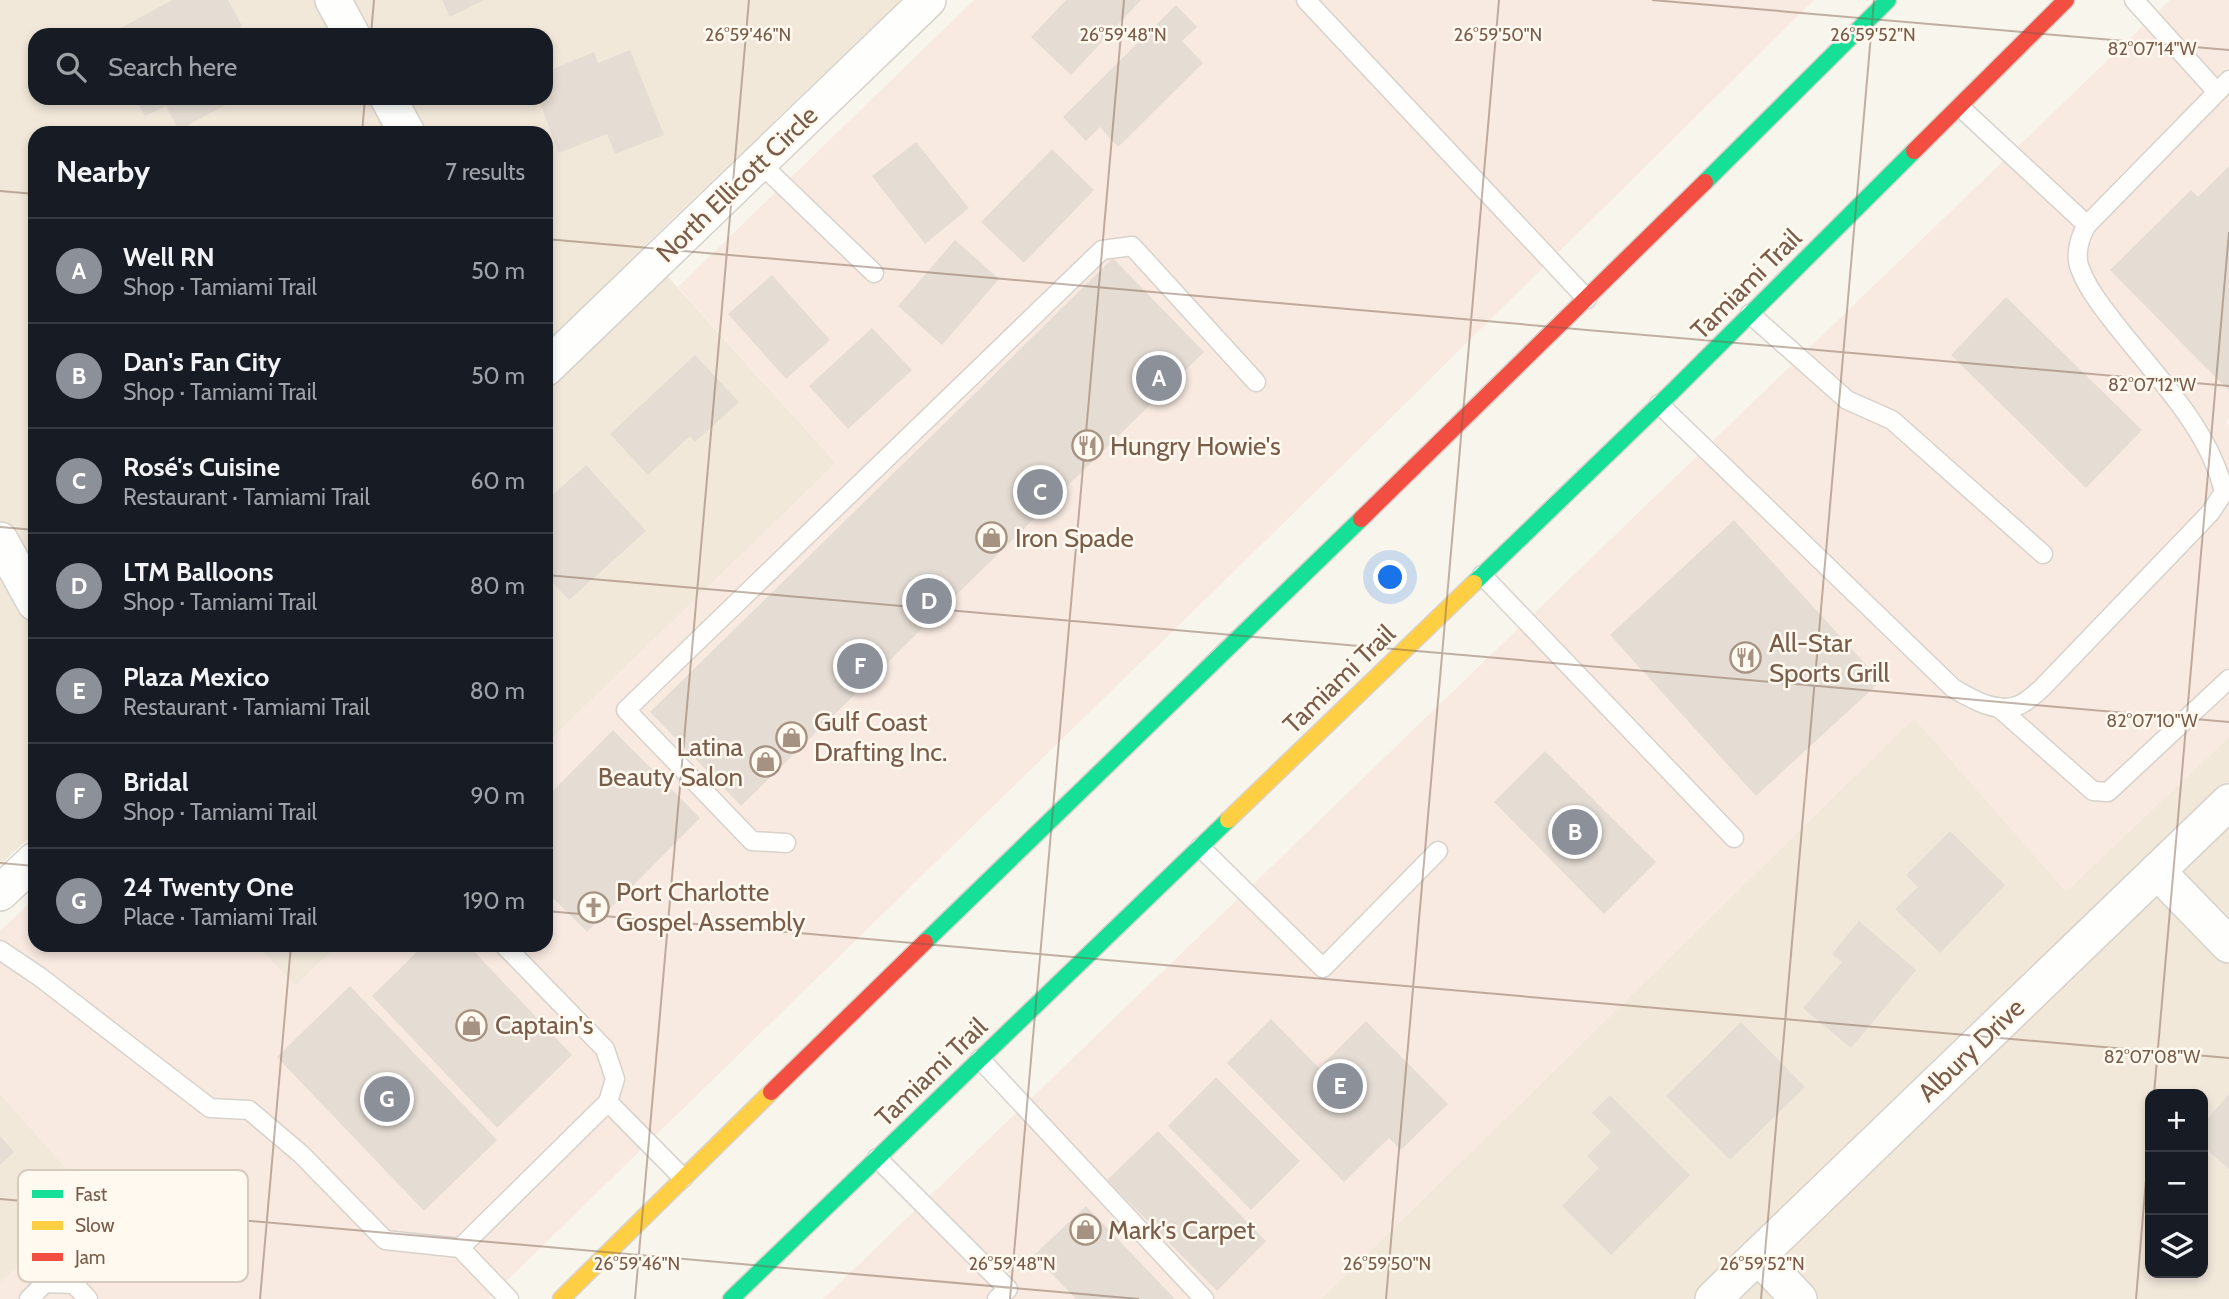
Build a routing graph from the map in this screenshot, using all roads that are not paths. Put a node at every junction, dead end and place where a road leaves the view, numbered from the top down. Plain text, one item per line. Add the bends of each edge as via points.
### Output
1 (332, 0) edge
2 (928, 0) edge
3 (1306, 0) edge
4 (2066, 0) edge
5 (2134, 0) edge
6 (1886, 1) edge
7 (348, 28) edge
8 (2223, 86) edge
9 (392, 105) edge
10 (1960, 107) junction
11 (403, 126) edge
12 (759, 162) junction
13 (2087, 225) junction
14 (874, 273) dead end
15 (1587, 299) junction
16 (1750, 314) junction
17 (553, 361) edge
18 (1256, 382) dead end
19 (1660, 404) junction
20 (2226, 494) edge
21 (0, 540) edge
22 (2043, 554) dead end
23 (1482, 575) junction
24 (28, 590) edge
25 (2229, 679) edge
26 (1998, 707) junction
27 (2229, 802) edge
28 (1734, 838) dead end
29 (786, 843) dead end
30 (1200, 847) junction
31 (1438, 851) dead end
32 (28, 867) edge
33 (2157, 871) junction
34 (0, 893) edge
35 (2229, 945) edge
36 (0, 950) edge
37 (511, 952) edge
38 (980, 1059) junction
39 (608, 1102) junction
40 (877, 1158) junction
41 (683, 1178) junction
42 (460, 1248) junction
43 (1758, 1256) junction
44 (29, 1299) edge
45 (88, 1299) edge
46 (509, 1299) edge
47 (561, 1299) edge
48 (731, 1299) edge
49 (997, 1299) edge
50 (1204, 1299) edge
51 (1713, 1299) edge
52 (1799, 1299) edge

1 - 7 street
2 - 12 street, North Ellicott Circle
3 - 15 lane
4 - 10 main road, Tamiami Trail
5 - 8 lane
6 - 15 main road
8 - 13 lane
9 - 11 street
10 - 13 lane
10 - 16 main road, Tamiami Trail
12 - 14 lane
12 - 17 street, North Ellicott Circle
13 - 20 lane via 2080,236 2079,269 2095,297 2194,425
15 - 41 main road
16 - 19 main road, Tamiami Trail
16 - 22 lane via 1847,400 1892,420
18 - 29 lane via 1132,246 1102,250 626,710 752,841
19 - 23 main road, Tamiami Trail
19 - 26 lane via 1953,688
20 - 26 lane via 2042,688 2017,707
21 - 24 street
23 - 28 lane
23 - 30 main road, Tamiami Trail
25 - 26 lane via 2108,792 2093,791
27 - 33 street, Albury Drive
30 - 31 lane via 1322,968
30 - 38 main road, Tamiami Trail
32 - 34 street
33 - 35 street
33 - 43 street, Albury Drive
36 - 42 lane via 210,1108 249,1110 301,1154 385,1240
37 - 39 lane via 605,1049 615,1079
38 - 40 main road, Tamiami Trail
38 - 50 lane
39 - 41 lane
39 - 42 lane
40 - 48 main road, Tamiami Trail
40 - 49 lane via 1007,1289
41 - 47 main road
42 - 46 lane
43 - 51 street, Albury Drive
43 - 52 street
44 - 45 lane via 45,1283 74,1284

